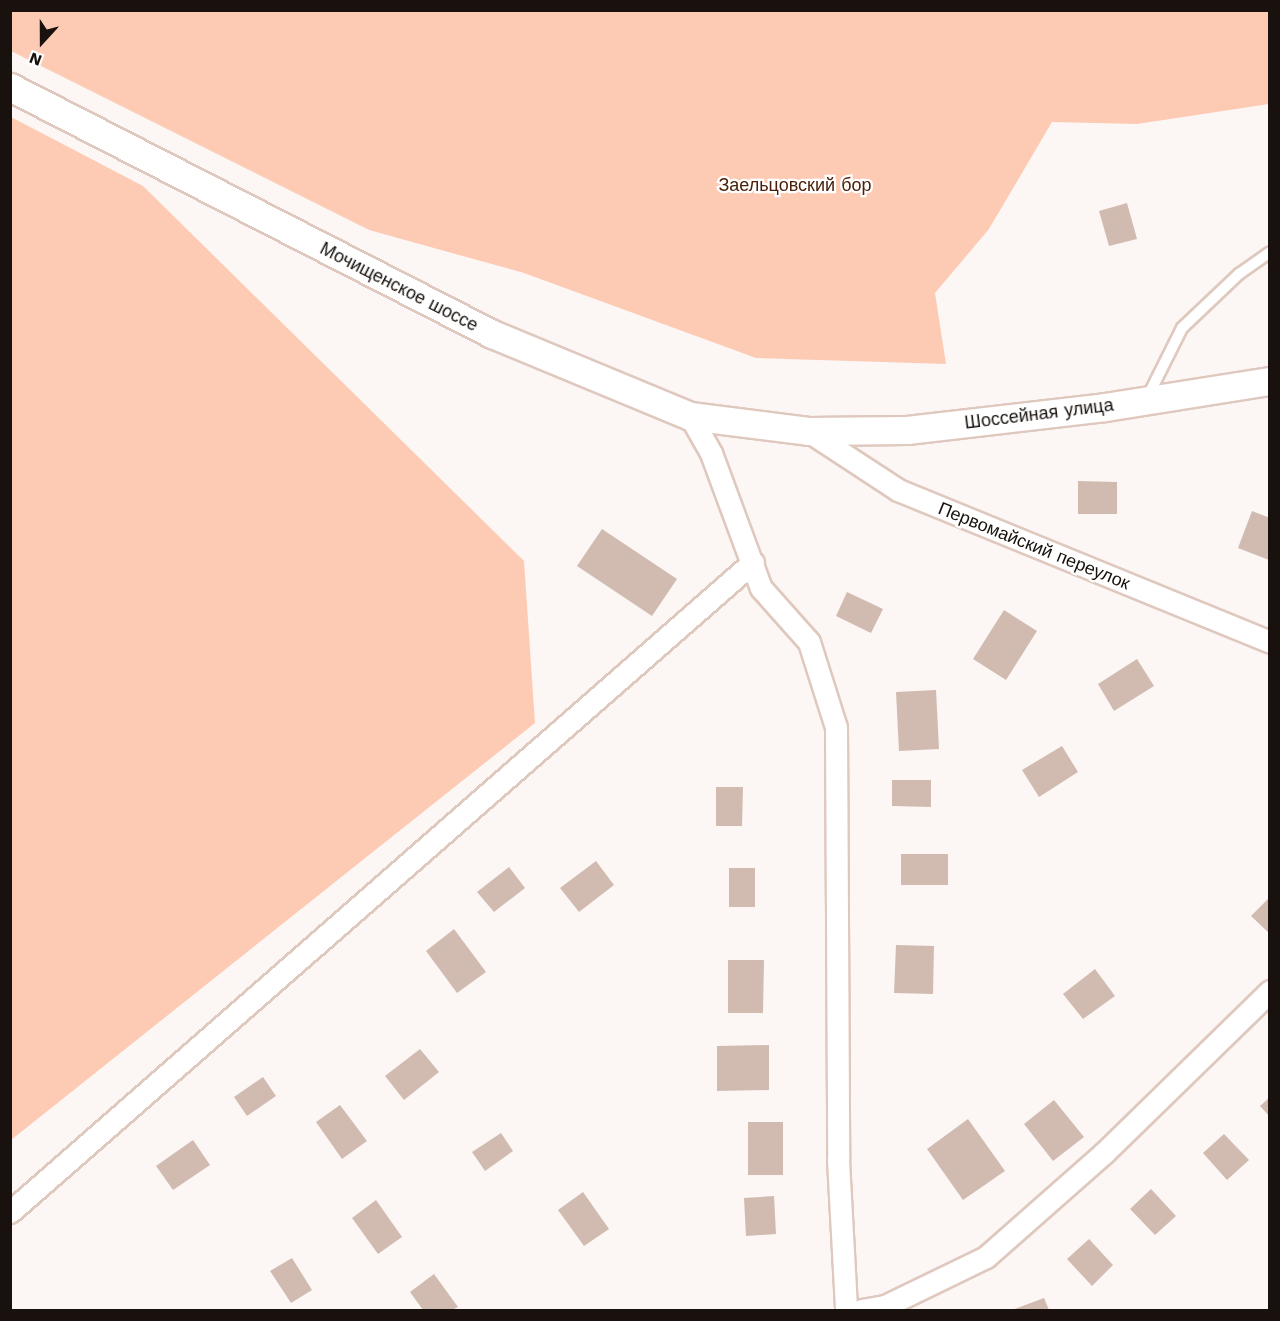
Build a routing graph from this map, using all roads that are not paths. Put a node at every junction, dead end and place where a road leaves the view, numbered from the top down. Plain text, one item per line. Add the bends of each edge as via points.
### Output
1 (10, 87) edge
2 (1269, 252) edge
3 (1269, 381) edge
4 (1147, 399) junction
5 (690, 416) junction
6 (808, 431) junction
7 (753, 562) junction
8 (1269, 642) edge
9 (1269, 991) edge
10 (10, 1212) edge
11 (846, 1311) edge
12 (861, 1311) edge

1 - 5 street, Мочищенское шоссе via 492,334
2 - 4 lane via 1239,274 1182,328
3 - 4 street, Шоссейная улица
4 - 6 street, Шоссейная улица via 908,429
5 - 6 street, Мочищенское шоссе
5 - 7 street via 711,453
6 - 8 street, Первомайский переулок via 898,490
7 - 10 street
7 - 11 street via 761,588 809,642 836,727 838,1160
9 - 12 street via 1104,1153 986,1257 885,1306

